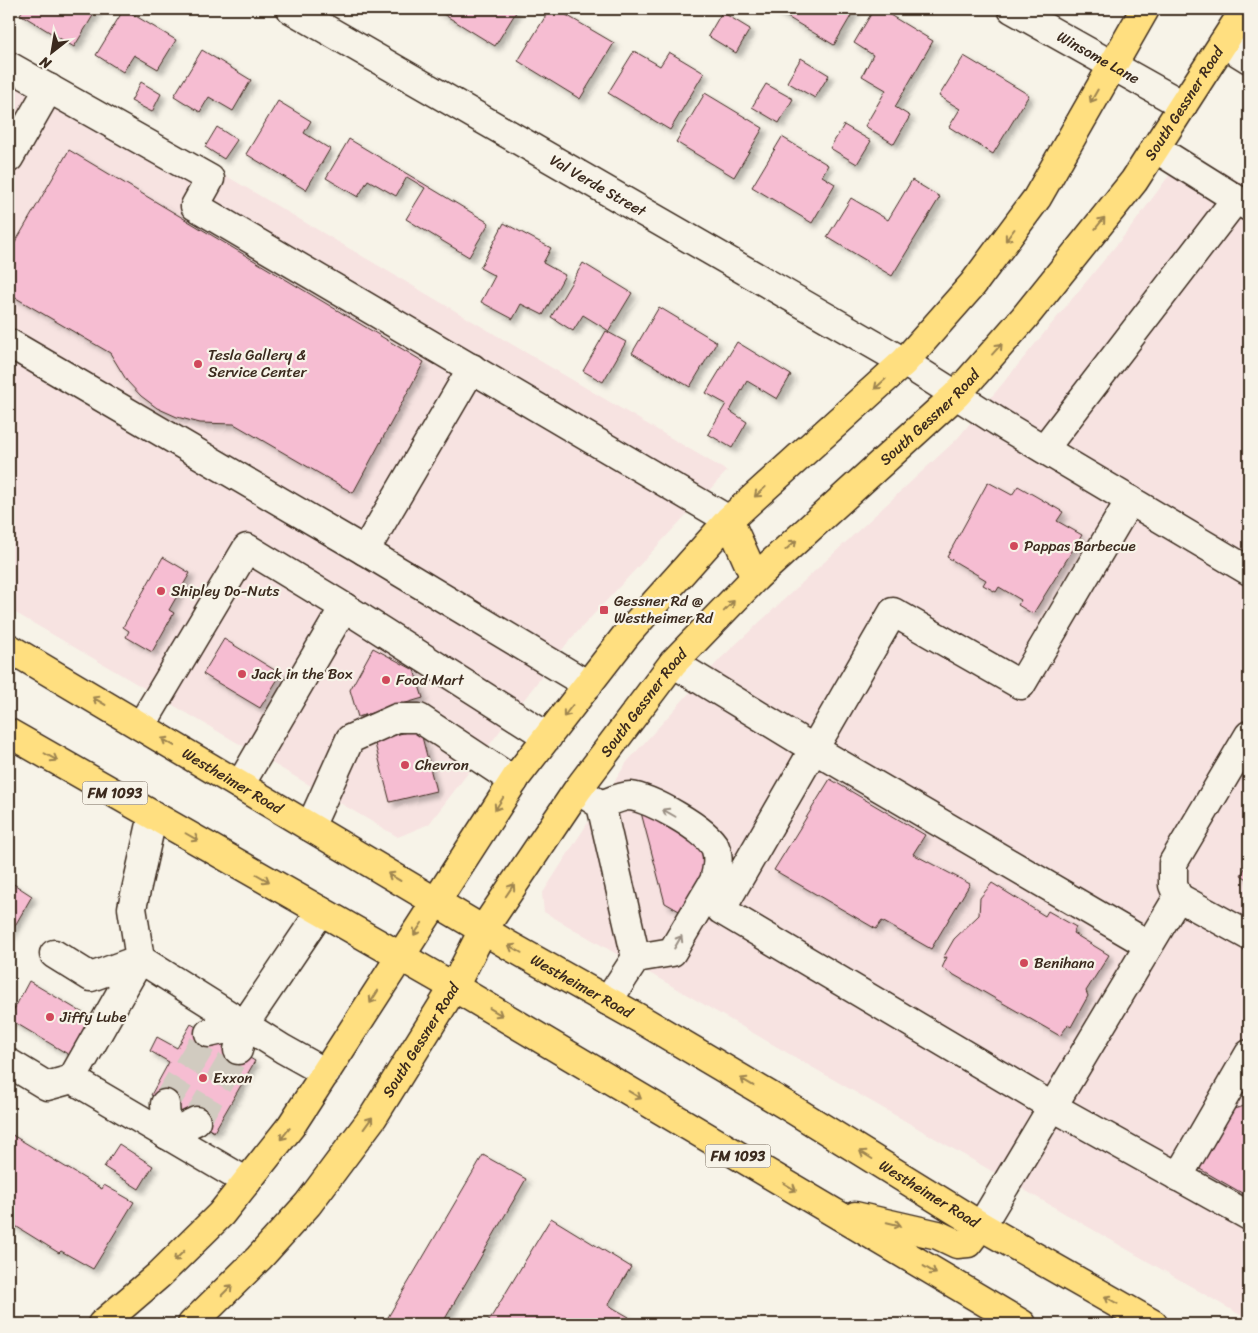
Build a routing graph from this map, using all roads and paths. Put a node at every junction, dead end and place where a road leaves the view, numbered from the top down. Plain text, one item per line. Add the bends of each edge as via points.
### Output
1 (292, 9) edge
2 (1012, 9) edge
3 (1145, 9) edge
4 (1245, 9) edge
5 (1222, 43) junction
6 (1249, 59) edge
7 (9, 66) edge
8 (1112, 66) junction
9 (49, 88) junction
10 (1183, 105) junction
11 (1155, 148) junction
12 (9, 158) edge
13 (1242, 203) edge
14 (9, 343) edge
15 (904, 362) junction
16 (472, 368) junction
17 (956, 395) junction
18 (1044, 449) junction
19 (1130, 500) junction
20 (729, 520) junction
21 (365, 551) junction
22 (1249, 571) edge
23 (755, 578) junction
24 (344, 606) junction
25 (9, 648) edge
26 (20, 660) edge
27 (673, 663) junction
28 (588, 685) junction
29 (141, 726) junction
30 (9, 733) edge
31 (1249, 735) edge
32 (548, 737) junction
33 (814, 749) junction
34 (514, 781) junction
35 (240, 785) junction
36 (578, 789) junction
37 (601, 806) junction
38 (153, 815) junction
39 (310, 827) junction
40 (1178, 897) junction
41 (436, 902) junction
42 (322, 911) junction
43 (483, 930) junction
44 (1249, 936) edge
45 (1149, 945) junction
46 (54, 954) dead end
47 (400, 956) junction
48 (636, 958) junction
49 (140, 959) junction
50 (454, 987) junction
51 (608, 1001) junction
52 (209, 1034) dead end
53 (241, 1038) junction
54 (1249, 1054) edge
55 (9, 1063) edge
56 (326, 1073) junction
57 (72, 1080) junction
58 (166, 1104) tunnel mouth
59 (1053, 1107) junction
60 (196, 1121) tunnel mouth
61 (167, 1135) junction
62 (1178, 1177) junction
63 (246, 1182) junction
64 (829, 1210) junction
65 (1249, 1216) edge
66 (981, 1226) junction
67 (199, 1322) edge
68 (102, 1324) edge
69 (1022, 1324) edge
70 (1153, 1324) edge

1 - 15 street, Val Verde Street
2 - 8 street, Winsome Lane
3 - 8 main road
4 - 5 main road, South Gessner Road
5 - 6 street
5 - 10 main road, South Gessner Road
7 - 9 street
8 - 10 street, Winsome Lane
8 -> 15 main road via 1037,198 974,284
9 - 12 street
9 - 16 street via 210,179 195,206
10 - 11 main road, South Gessner Road
11 - 13 street
17 -> 11 main road, South Gessner Road via 1024,318 1134,180
13 - 18 street
14 - 21 street
15 - 17 street, Val Verde Street
15 -> 20 main road
16 - 20 street
16 - 21 street
17 - 18 street, Val Verde Street
23 -> 17 main road, South Gessner Road
18 - 19 street, Val Verde Street
19 - 22 street, Val Verde Street
19 - 33 street via 1021,685 894,612
20 - 23 main road
20 - 28 main road via 628,634
21 - 28 street
27 -> 23 main road, South Gessner Road
24 - 29 street via 246,548
24 - 32 street
24 - 35 street
25 - 26 main road, Westheimer Road
29 -> 26 main road, Westheimer Road
27 - 33 street
27 - 36 main road, South Gessner Road
28 -> 32 main road
35 -> 29 main road, Westheimer Road
30 -> 38 main road, FM 1093
31 - 40 street via 1173,863 1173,884
32 - 34 main road
33 - 45 street
33 - 59 street via 721,910
34 - 39 street via 419,718 397,718 350,740
34 -> 41 main road
35 - 39 main road, Westheimer Road
36 - 37 street
43 -> 36 main road, South Gessner Road
37 - 48 street
48 -> 37 street via 672,952 714,881 718,858 706,837 643,798 627,796
38 -> 42 main road, FM 1093
38 - 49 street via 132,908
41 -> 39 main road, Westheimer Road
40 - 44 street
40 - 45 street
41 - 43 main road, Westheimer Road
41 -> 47 main road
42 - 47 main road, FM 1093
42 - 53 street
43 - 50 main road, South Gessner Road
51 -> 43 main road, Westheimer Road
45 - 59 street
46 - 49 street via 91,976
47 - 50 main road, FM 1093
47 -> 56 main road
48 - 51 street
49 - 53 street
49 - 57 street
50 -> 64 main road, FM 1093
67 -> 50 main road, South Gessner Road via 308,1204 373,1117
66 -> 51 main road, Westheimer Road via 789,1107
52 - 53 street
53 - 56 street
54 - 62 street
55 - 57 street via 47,1086
56 -> 63 main road via 291,1126
57 - 61 street
58 - 61 street
59 - 62 street
59 - 66 street
60 - 61 street
61 - 63 street
62 - 65 street
63 -> 68 main road via 221,1214 159,1275
64 -> 66 main road via 938,1235 957,1244 968,1243
64 -> 69 main road, FM 1093
70 -> 66 main road, Westheimer Road

